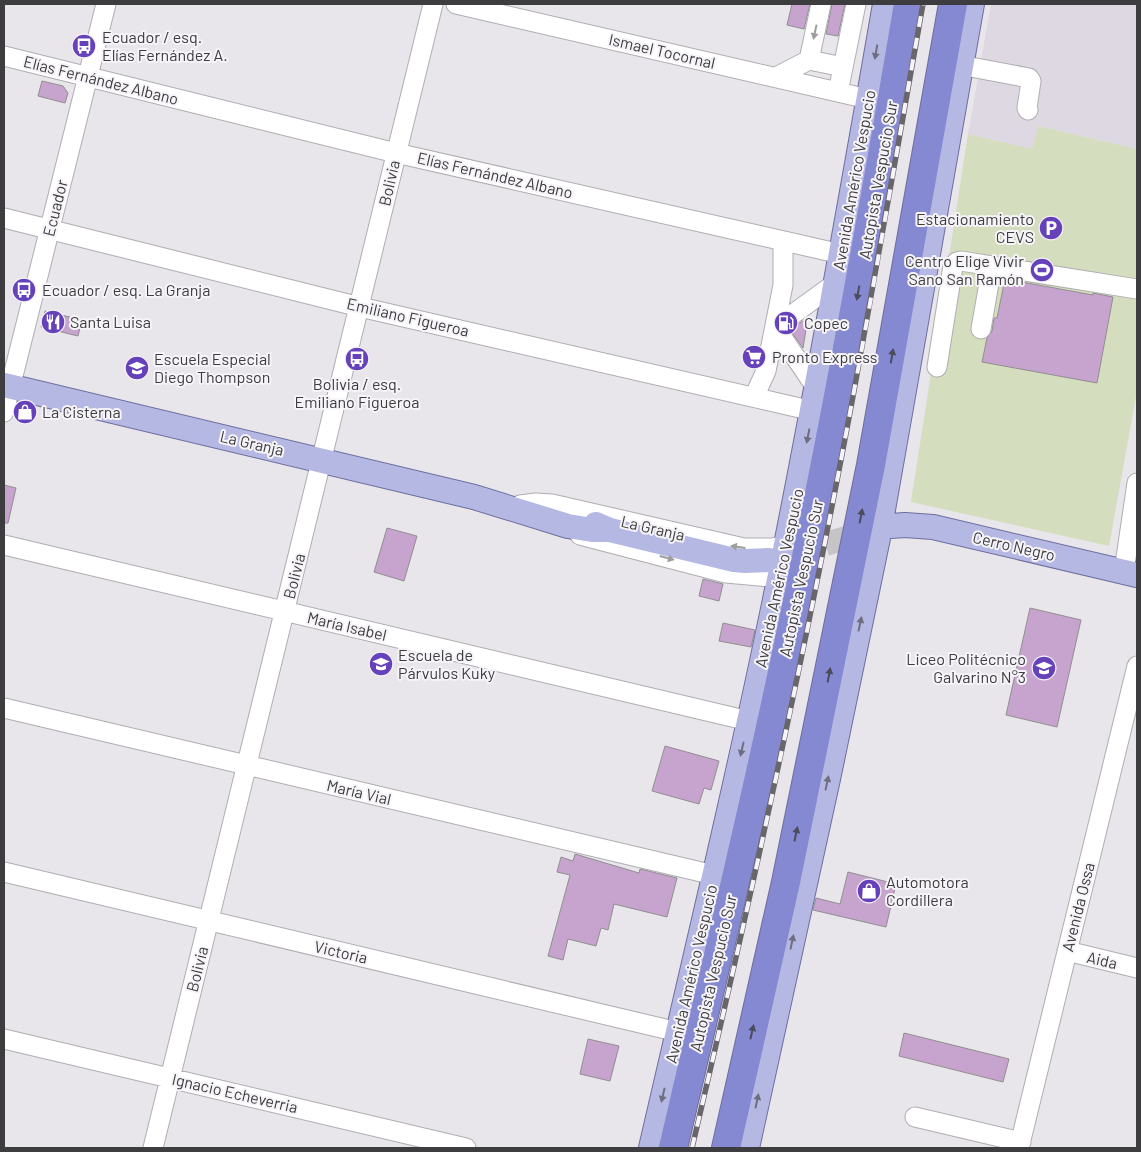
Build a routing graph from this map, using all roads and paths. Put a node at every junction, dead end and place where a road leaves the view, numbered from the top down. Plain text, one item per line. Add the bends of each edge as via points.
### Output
1 (106, 4) edge
2 (434, 4) edge
3 (456, 4) edge
4 (821, 4) edge
5 (856, 4) edge
6 (885, 4) edge
7 (908, 4) edge
8 (953, 4) edge
9 (972, 4) edge
10 (4, 56) edge
11 (809, 60) junction
12 (960, 64) junction
13 (843, 67) junction
14 (88, 76) junction
15 (776, 77) junction
16 (838, 92) junction
17 (868, 99) junction
18 (1028, 110) dead end
19 (396, 153) junction
20 (4, 218) edge
21 (50, 229) junction
22 (783, 241) junction
23 (841, 254) junction
24 (992, 266) junction
25 (836, 283) junction
26 (1137, 289) edge
27 (360, 307) junction
28 (775, 328) junction
29 (981, 329) dead end
30 (937, 367) dead end
31 (7, 386) edge
32 (754, 397) junction
33 (815, 400) junction
34 (4, 412) edge
35 (322, 459) junction
36 (1137, 483) edge
37 (519, 509) junction
38 (884, 532) junction
39 (4, 545) edge
40 (778, 561) junction
41 (1130, 573) edge
42 (285, 612) junction
43 (1137, 666) edge
44 (4, 708) edge
45 (749, 721) junction
46 (247, 766) junction
47 (4, 872) edge
48 (714, 875) junction
49 (209, 920) junction
50 (1068, 952) junction
51 (1137, 968) edge
52 (678, 1032) junction
53 (4, 1039) edge
54 (170, 1078) junction
55 (916, 1118) dead end
56 (1020, 1145) edge
57 (153, 1148) edge
58 (466, 1148) edge
59 (651, 1148) edge
60 (673, 1148) edge
61 (726, 1148) edge
62 (747, 1148) edge

1 - 14 street, Ecuador
2 - 19 street, Bolivia
3 - 15 street, Ismael Tocornal
4 -> 11 street
5 - 13 street
6 -> 17 main road, Avenida Américo Vespucio
7 -> 60 highway, Autopista Vespucio Sur via 850,335 807,556
61 -> 8 highway via 786,882 871,465
9 - 12 main road
10 - 14 street, Elías Fernández Albano
11 - 13 street
11 - 15 street
12 - 18 street via 1029,78
12 - 38 main road
13 - 16 street
14 - 19 street, Elías Fernández Albano
14 - 21 street, Ecuador
15 - 16 street, Ismael Tocornal
16 - 17 street, Ismael Tocornal
17 - 23 main road, Avenida Américo Vespucio
19 - 22 street, Elías Fernández Albano
19 - 27 street, Bolivia
20 - 21 street, Emiliano Figueroa
21 - 27 street, Emiliano Figueroa
21 - 31 street, Ecuador
22 - 23 street, Elías Fernández Albano
22 - 28 street via 783,285
23 - 25 main road, Avenida Américo Vespucio
24 - 26 street
24 - 29 street
24 - 30 street via 961,261 953,266
25 - 28 street
25 - 33 main road, Avenida Américo Vespucio
27 - 32 street, Emiliano Figueroa
27 - 35 street, Bolivia
28 - 32 street via 766,370
28 - 33 street
31 - 34 street, Ecuador
31 - 35 main road, La Granja
32 - 33 street, Emiliano Figueroa
33 -> 40 main road, Avenida Américo Vespucio
35 - 37 main road, La Granja
35 - 42 street, Bolivia
36 - 41 street
37 - 40 main road, La Granja via 580,519 610,530 734,560
40 -> 37 street, La Granja via 758,548 737,547 552,504 536,503
37 -> 40 street, La Granja via 594,539 716,571 746,576
38 - 41 main road via 926,537 1078,572
62 -> 38 main road
39 - 42 street, María Isabel
40 - 45 main road, Avenida Américo Vespucio
42 - 45 street, María Isabel
42 - 46 street, Bolivia
43 - 50 street, Avenida Ossa
44 - 46 street, María Vial
45 -> 48 main road, Avenida Américo Vespucio
46 - 48 street, María Vial
46 - 49 street, Bolivia
47 - 49 street, Victoria
48 - 52 main road, Avenida Américo Vespucio
49 - 52 street, Victoria
49 - 54 street, Bolivia
50 - 51 street, Aida
50 - 56 street, Avenida Ossa
52 -> 59 main road, Avenida Américo Vespucio
53 - 54 street, Ignacio Echeverria
54 - 57 street, Bolivia
54 - 58 street, Ignacio Echeverria
55 - 56 street

